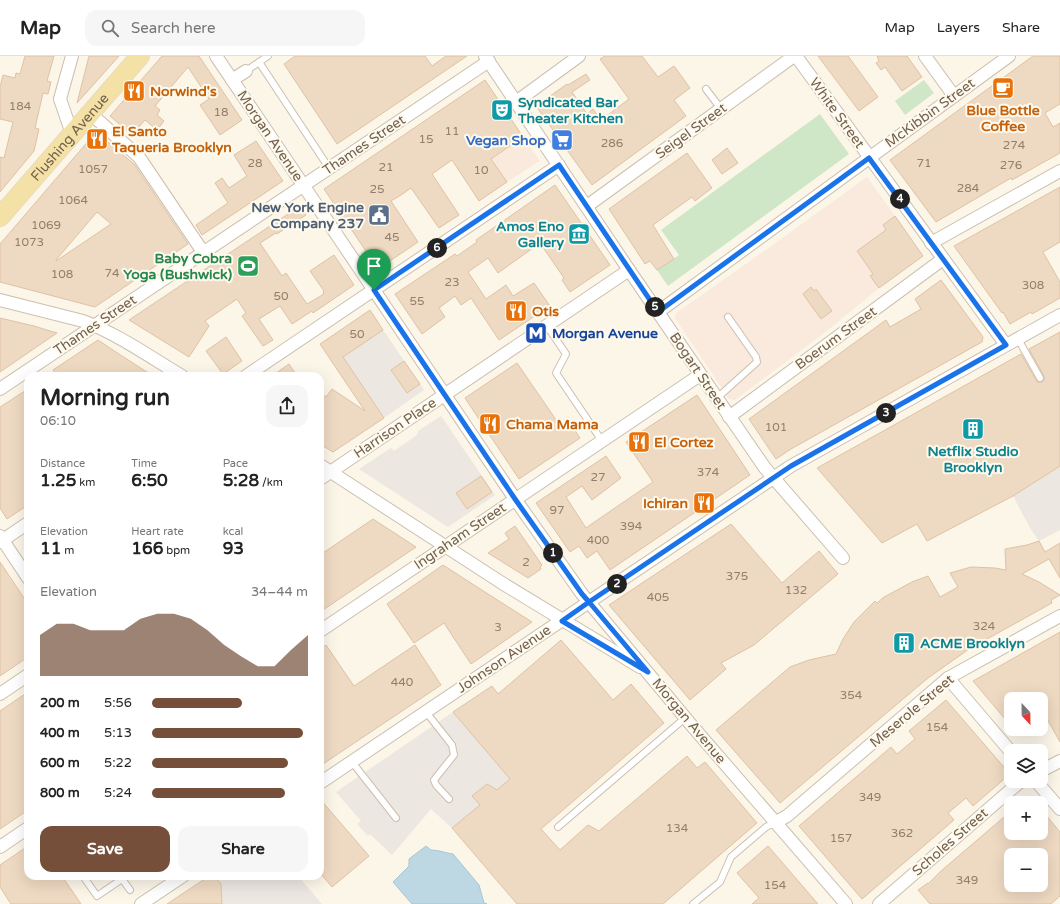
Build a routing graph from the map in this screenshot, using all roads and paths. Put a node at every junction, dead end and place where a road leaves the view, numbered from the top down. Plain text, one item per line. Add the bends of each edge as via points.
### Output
1 (72, 56) edge
2 (140, 56) edge
3 (216, 56) edge
4 (268, 56) edge
5 (579, 56) edge
6 (795, 56) edge
7 (925, 56) edge
8 (1009, 56) edge
9 (487, 59) edge
10 (259, 62) junction
11 (246, 71) joint
12 (232, 80) junction
13 (706, 89) dead end
14 (954, 96) junction
15 (516, 102) junction
16 (721, 109) junction
17 (90, 113) junction
18 (72, 134) junction
19 (869, 158) junction
20 (559, 165) junction
21 (329, 168) junction
22 (1060, 171) edge
23 (304, 185) junction
24 (587, 206) junction
25 (0, 217) edge
26 (931, 242) junction
27 (203, 252) junction
28 (943, 259) junction
29 (629, 270) junction
30 (374, 290) junction
31 (0, 300) edge
32 (658, 312) junction
33 (1060, 315) edge
34 (728, 317) dead end
35 (95, 325) junction
36 (547, 326) junction
37 (1018, 339) junction
38 (1006, 345) junction
39 (25, 372) edge
40 (175, 372) edge
41 (252, 372) edge
42 (24, 373) edge
43 (700, 375) junction
44 (1040, 378) dead end
45 (0, 389) edge
46 (444, 394) junction
47 (717, 398) junction
48 (729, 417) junction
49 (602, 441) junction
50 (325, 468) edge
51 (774, 477) junction
52 (515, 499) junction
53 (24, 525) edge
54 (1, 539) edge
55 (445, 546) junction
56 (843, 558) dead end
57 (24, 572) edge
58 (589, 602) junction
59 (1060, 616) edge
60 (562, 621) junction
61 (324, 628) edge
62 (648, 672) junction
63 (24, 678) edge
64 (948, 678) junction
65 (0, 694) edge
66 (426, 712) junction
67 (685, 718) junction
68 (1004, 744) edge
69 (1060, 761) edge
70 (352, 762) junction
71 (1048, 767) edge
72 (324, 780) edge
73 (1013, 788) edge
74 (1042, 788) edge
75 (449, 800) dead end
76 (1060, 809) edge
77 (396, 818) dead end
78 (776, 822) junction
79 (558, 827) dead end
80 (24, 831) edge
81 (0, 847) edge
82 (86, 880) edge
83 (118, 880) edge
84 (122, 880) edge
85 (177, 880) edge
86 (130, 890) dead end
87 (141, 904) edge
88 (694, 904) edge
89 (846, 904) edge
90 (879, 904) edge

1 - 18 street via 60,99
2 - 17 main road, Flushing Avenue
3 - 12 street, Morgan Avenue
4 - 10 lane
5 - 15 street
6 - 16 street, Seigel Street
6 - 19 street, White Street
7 - 14 street
8 - 14 street, McKibbin Street
9 - 15 street, Bogart Street
9 - 21 street, Thames Street
10 - 11 lane
10 - 21 lane
11 - 12 street
12 - 23 street, Morgan Avenue
13 - 16 lane
14 - 19 street, McKibbin Street
15 - 20 street, Bogart Street
16 - 24 street, Seigel Street
17 - 18 main road, Flushing Avenue
17 - 27 street via 139,157
18 - 25 main road, Flushing Avenue
19 - 26 street, White Street
19 - 32 street, McKibbin Street
20 - 24 street, Bogart Street
20 - 30 street
21 - 23 street, Thames Street
22 - 26 street
23 - 27 street, Thames Street
23 - 30 street, Morgan Avenue
24 - 29 street, Bogart Street
26 - 28 street, White Street
27 - 35 street, Thames Street
28 - 38 street, White Street
28 - 48 street, Boerum Street
29 - 32 street, Bogart Street
29 - 36 street, Harrison Place
30 - 41 street
30 - 46 street, Morgan Avenue
31 - 35 street
32 - 43 street, Bogart Street
33 - 37 street, Johnson Avenue
34 - 47 lane via 757,362
35 - 39 street, Thames Street
35 - 40 street
36 - 46 street, Harrison Place
36 - 49 lane via 566,354 556,373
37 - 38 street, Johnson Avenue
37 - 44 lane
38 - 51 street, Johnson Avenue
42 - 45 street, Thames Street
43 - 47 street, Bogart Street
43 - 49 street, Ingraham Street
46 - 50 street, Harrison Place
46 - 52 street, Morgan Avenue
47 - 48 street, Bogart Street
48 - 51 street, Bogart Street
49 - 52 street, Ingraham Street
50 - 55 street
51 - 56 street, Bogart Street
51 - 58 street, Johnson Avenue
52 - 55 street, Ingraham Street
52 - 58 street, Morgan Avenue
53 - 54 street
54 - 57 street
55 - 60 street
55 - 61 street, Ingraham Street
58 - 60 street, Johnson Avenue
58 - 62 street, Morgan Avenue
59 - 64 street, Meserole Street
60 - 62 street
60 - 66 street, Johnson Avenue
62 - 67 street, Morgan Avenue
63 - 65 street
64 - 68 street
64 - 78 street, Meserole Street via 788,816
66 - 70 street, Johnson Avenue
66 - 75 lane via 452,745 454,755 434,780
67 - 78 street, Morgan Avenue
67 - 79 lane
69 - 71 street
70 - 72 street, Johnson Avenue
70 - 77 lane
73 - 90 street, Scholes Street
74 - 76 street
78 - 88 lane via 766,827 731,857 720,882
78 - 89 street, Morgan Avenue
80 - 81 street
82 - 83 lane via 97,896
84 - 86 lane
85 - 87 street

